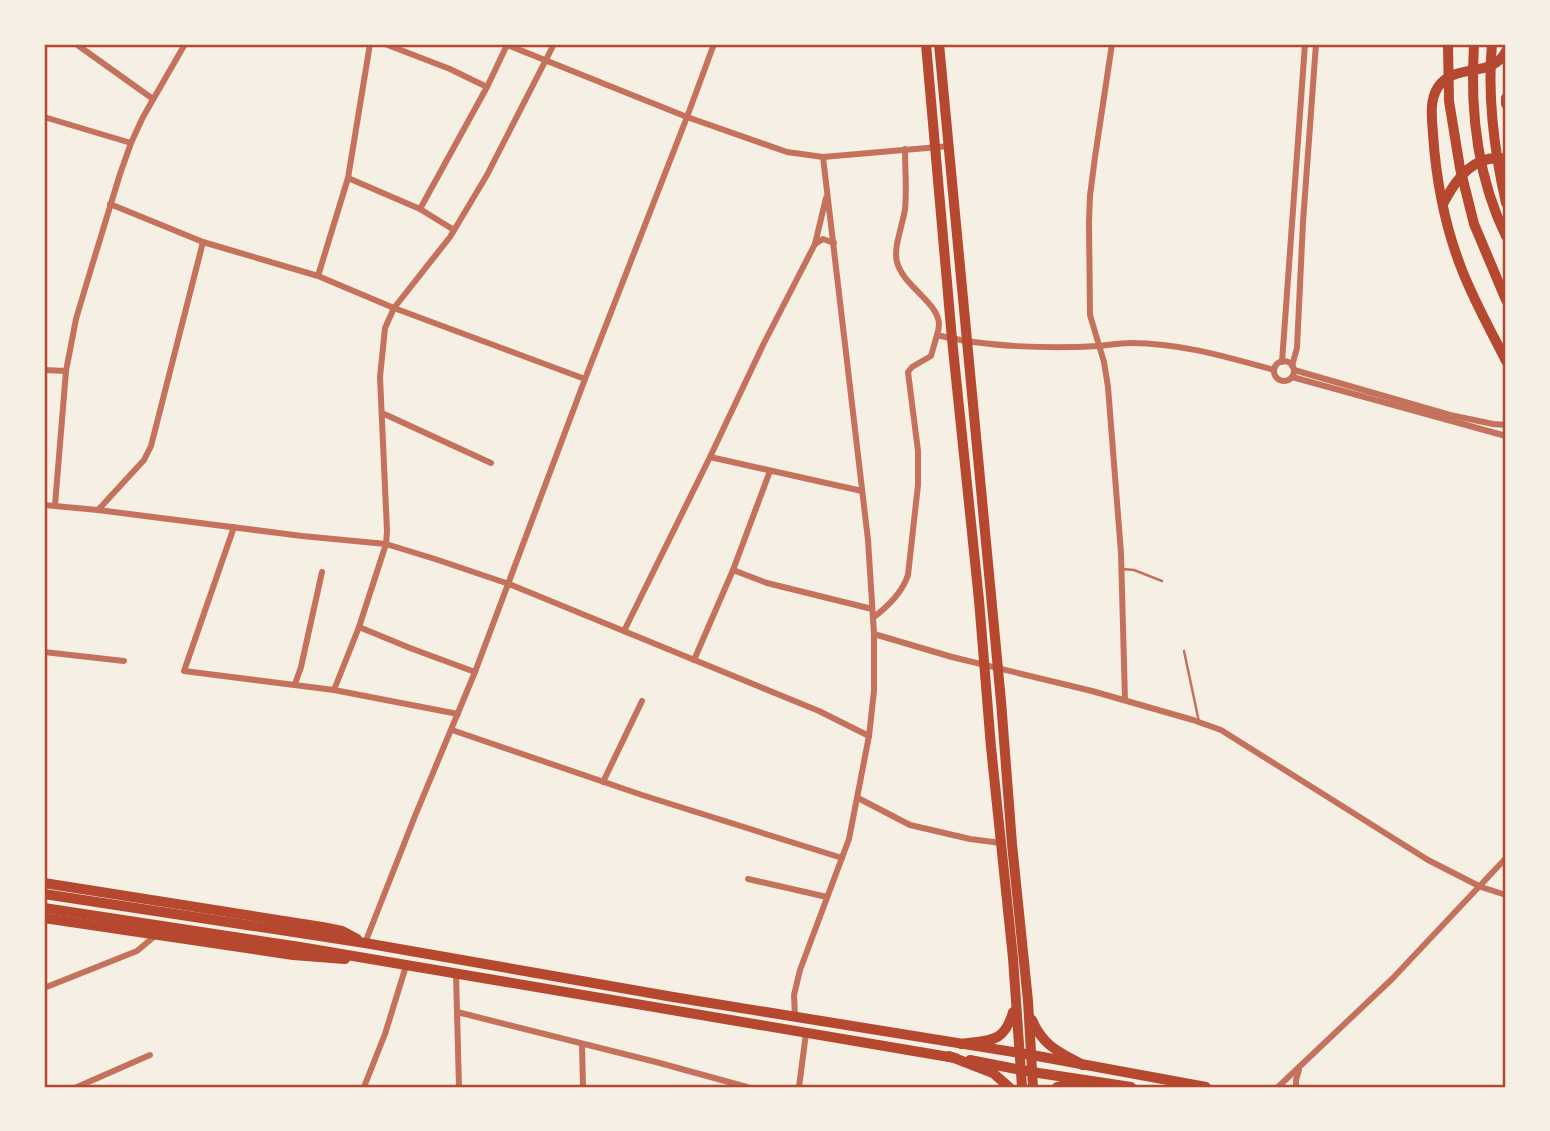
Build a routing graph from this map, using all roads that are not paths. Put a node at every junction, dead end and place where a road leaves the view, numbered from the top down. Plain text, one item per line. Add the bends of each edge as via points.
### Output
1 (76, 44) edge
2 (185, 44) edge
3 (370, 44) edge
4 (385, 44) edge
5 (506, 44) edge
6 (554, 44) edge
7 (714, 44) edge
8 (926, 44) edge
9 (939, 44) edge
10 (1112, 44) edge
11 (1305, 44) edge
12 (1316, 44) edge
13 (1448, 44) edge
14 (1474, 44) edge
15 (1492, 44) edge
16 (1505, 57) edge
17 (546, 60) junction
18 (487, 87) junction
19 (1506, 98) edge
20 (153, 99) junction
21 (1506, 104) edge
22 (44, 117) edge
23 (687, 117) junction
24 (131, 142) junction
25 (950, 146) junction
26 (936, 147) junction
27 (905, 149) junction
28 (823, 157) junction
29 (1506, 159) edge
30 (348, 178) junction
31 (828, 193) junction
32 (1506, 203) edge
33 (110, 204) junction
34 (1443, 205) junction
35 (420, 209) junction
36 (454, 230) junction
37 (1506, 236) edge
38 (203, 242) junction
39 (815, 243) junction
40 (834, 243) junction
41 (318, 276) junction
42 (1506, 300) edge
43 (394, 308) junction
44 (937, 335) junction
45 (952, 339) junction
46 (967, 341) junction
47 (1098, 346) junction
48 (1506, 361) edge
49 (1282, 362) junction
50 (44, 370) edge
51 (1274, 370) junction
52 (66, 371) junction
53 (1293, 371) junction
54 (585, 379) junction
55 (383, 413) junction
56 (1506, 425) edge
57 (1506, 436) edge
58 (710, 457) junction
59 (491, 463) dead end
60 (770, 471) junction
61 (862, 491) junction
62 (44, 505) edge
63 (55, 505) junction
64 (98, 510) junction
65 (234, 527) junction
66 (386, 544) junction
67 (1122, 569) junction
68 (733, 570) junction
69 (322, 572) dead end
70 (1162, 581) dead end
71 (509, 584) junction
72 (872, 609) junction
73 (873, 618) junction
74 (359, 627) junction
75 (624, 631) junction
76 (874, 634) junction
77 (1184, 651) dead end
78 (44, 652) edge
79 (694, 660) junction
80 (124, 661) dead end
81 (984, 665) junction
82 (997, 667) junction
83 (475, 672) junction
84 (295, 684) junction
85 (334, 690) junction
86 (1125, 700) junction
87 (642, 701) dead end
88 (458, 714) junction
89 (1199, 722) junction
90 (452, 730) junction
91 (869, 736) junction
92 (603, 782) junction
93 (858, 798) junction
94 (1006, 844) junction
95 (842, 858) junction
96 (1506, 858) edge
97 (748, 879) dead end
98 (44, 883) edge
99 (1481, 887) junction
100 (44, 894) edge
101 (1506, 895) edge
102 (827, 897) junction
103 (44, 908) edge
104 (44, 918) edge
105 (156, 935) junction
106 (362, 943) junction
107 (370, 959) junction
108 (406, 966) junction
109 (456, 974) junction
110 (44, 988) edge
111 (1028, 1001) junction
112 (1015, 1002) junction
113 (457, 1012) junction
114 (795, 1016) junction
115 (806, 1034) junction
116 (582, 1044) junction
117 (961, 1044) junction
118 (1018, 1053) junction
119 (150, 1055) dead end
120 (1032, 1055) junction
121 (949, 1056) junction
122 (1083, 1065) junction
123 (1302, 1065) junction
124 (1020, 1070) junction
125 (1032, 1072) junction
126 (1084, 1080) junction
127 (77, 1087) edge
128 (364, 1087) edge
129 (459, 1087) edge
130 (583, 1087) edge
131 (747, 1087) edge
132 (799, 1087) edge
133 (1009, 1087) edge
134 (1022, 1087) edge
135 (1033, 1087) edge
136 (1056, 1087) edge
137 (1131, 1087) edge
138 (1206, 1087) edge
139 (1278, 1087) edge
140 (1297, 1087) edge

1 - 20 street
2 - 20 street
3 - 30 street
4 - 18 street
5 - 17 street
5 - 18 street
6 - 17 street
7 - 23 street
8 - 26 highway
9 - 25 highway
10 - 47 street via 1089,205 1090,307
11 - 49 street
12 - 53 street
13 - 42 highway via 1449,101 1460,168 1474,224
14 - 37 highway via 1476,130 1487,184
15 - 32 highway via 1492,121
16 - 34 highway via 1487,67 1451,75 1434,95 1434,152
17 - 23 street
17 - 36 street
18 - 35 street
19 - 21 highway
20 - 24 street
22 - 24 street
23 - 28 street via 787,152
23 - 54 street
24 - 33 street
25 - 26 street
25 - 46 highway
26 - 27 street
26 - 45 highway
27 - 28 street
27 - 44 street via 905,207 895,258 908,283 937,316
28 - 31 street
29 - 34 highway via 1489,159 1469,168
30 - 35 street
30 - 41 street
31 - 39 street
31 - 40 street
33 - 38 street
33 - 52 street via 76,319
34 - 48 highway via 1462,270
35 - 36 street
36 - 43 street
38 - 41 street
38 - 64 street via 151,446 144,460
39 - 40 street
39 - 58 street
40 - 61 street
41 - 43 street
43 - 54 street
43 - 55 street via 385,328 382,354
44 - 45 street
44 - 73 street via 931,356 908,372 918,485 908,575 902,588
45 - 46 street
45 - 81 highway
46 - 47 street
46 - 82 highway
47 - 51 street via 1182,347
47 - 67 street via 1108,387
49 - 51 street
49 - 53 street
50 - 52 street
51 - 53 street via 1282,381
52 - 63 street
53 - 56 street via 1450,415
53 - 57 street
54 - 71 street
55 - 59 street
55 - 66 street
58 - 60 street
58 - 75 street
60 - 61 street
60 - 68 street
61 - 72 street
62 - 63 street
63 - 64 street
64 - 65 street
65 - 66 street
65 - 84 street via 184,671
66 - 71 street
66 - 74 street
67 - 70 lane
67 - 86 street
68 - 72 street
68 - 79 street
69 - 84 street
71 - 75 street
71 - 83 street
72 - 73 street
73 - 76 street
74 - 83 street
74 - 85 street
75 - 79 street
76 - 81 street
76 - 91 street
77 - 89 lane
78 - 80 street
79 - 91 street
81 - 82 street
81 - 94 highway
82 - 86 street
82 - 94 highway
83 - 88 street
84 - 85 street
85 - 88 street
86 - 89 street
87 - 92 street
88 - 90 street
89 - 99 street via 1228,733 1428,860
90 - 92 street
90 - 106 street
91 - 93 street
92 - 95 street
93 - 94 street via 904,823
93 - 95 street
94 - 111 highway
94 - 112 highway
95 - 102 street
96 - 99 street
97 - 102 street
98 - 106 main road via 322,927 348,933
99 - 101 street
99 - 123 street
100 - 106 main road
102 - 114 street via 796,985
103 - 107 main road
104 - 105 main road
105 - 107 main road via 320,958
105 - 110 street via 137,951
106 - 114 main road
107 - 108 main road
108 - 109 main road
108 - 128 street
109 - 113 street
109 - 115 main road
111 - 120 highway
111 - 122 highway via 1045,1042
112 - 117 highway via 1004,1033
112 - 118 highway
113 - 116 street
113 - 129 street
114 - 117 main road
115 - 121 main road
115 - 132 street
116 - 130 street
116 - 131 street
117 - 118 main road
118 - 120 main road
118 - 124 highway
119 - 127 street
120 - 122 main road
120 - 125 highway
121 - 124 main road
121 - 133 highway via 993,1073
122 - 138 main road
123 - 139 street
123 - 140 street
124 - 125 main road
124 - 134 highway
125 - 126 main road
125 - 135 highway
126 - 136 highway
126 - 137 main road

